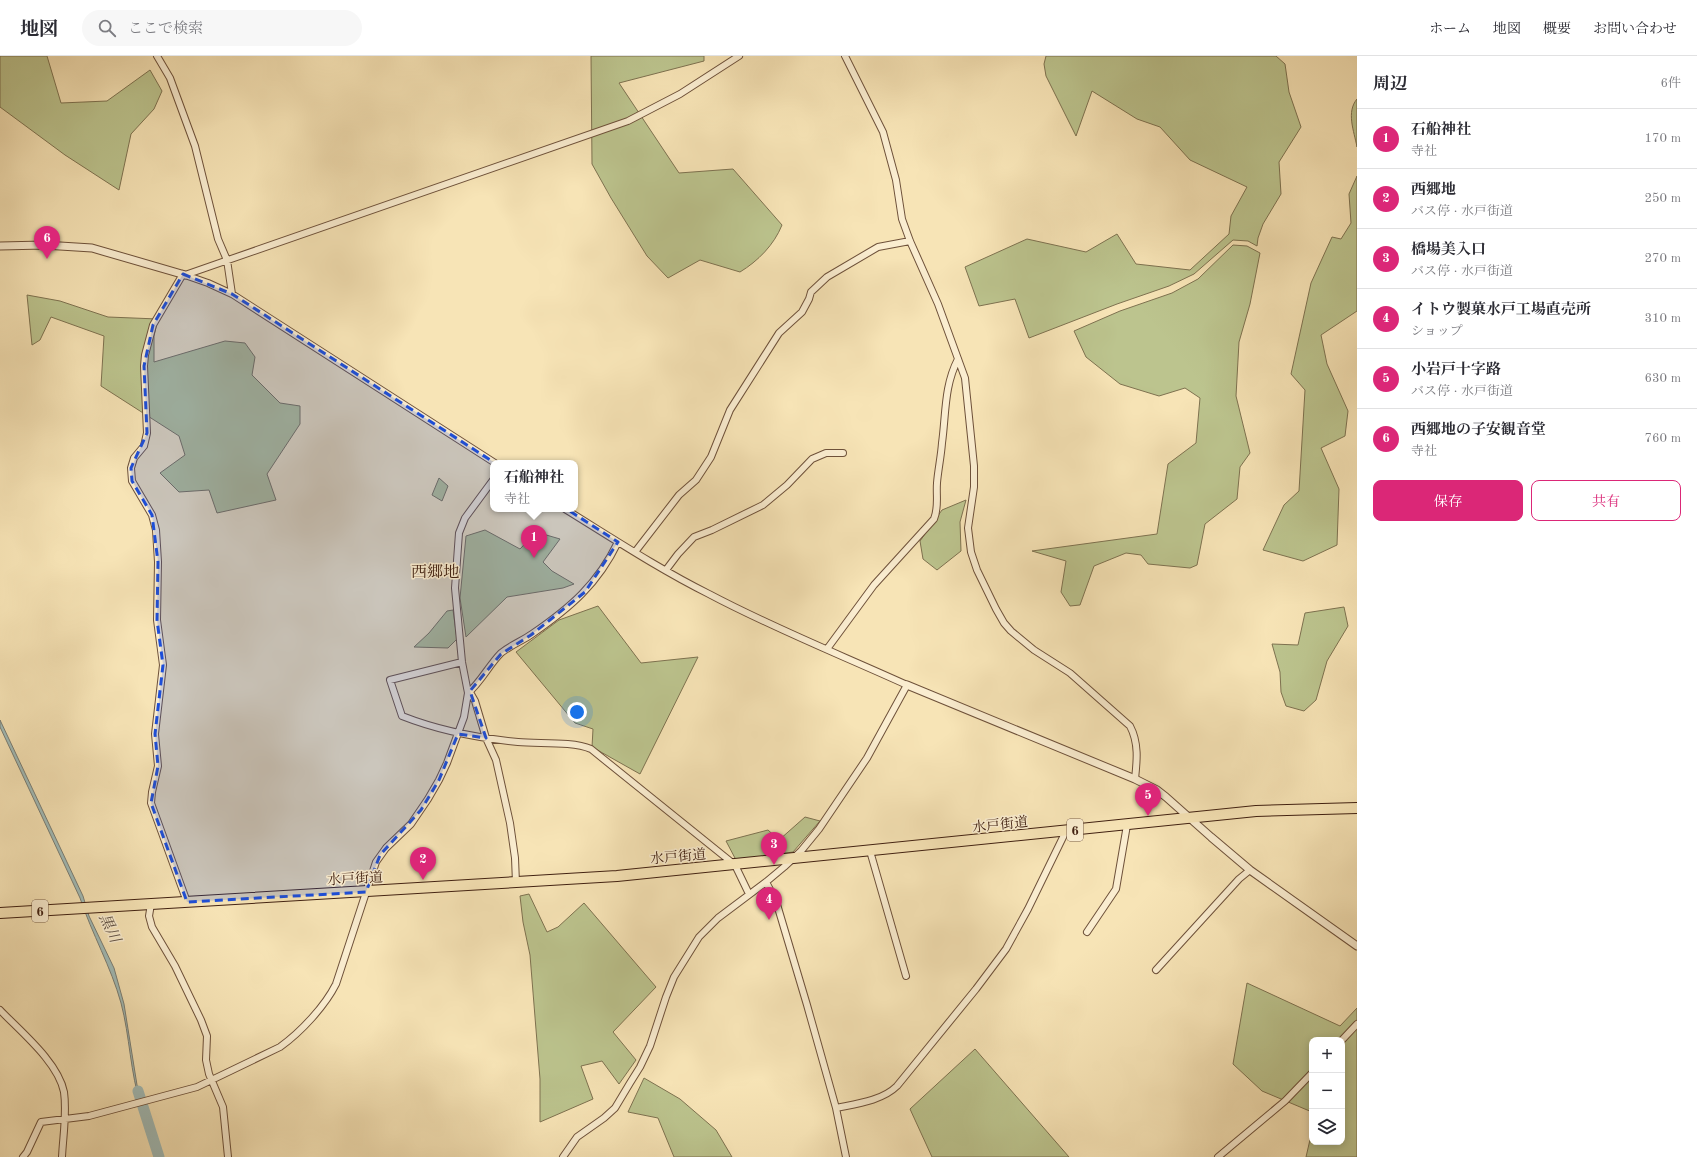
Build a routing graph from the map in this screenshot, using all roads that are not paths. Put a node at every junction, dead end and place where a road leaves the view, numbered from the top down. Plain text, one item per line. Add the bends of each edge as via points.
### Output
1 (157, 56) edge
2 (739, 56) edge
3 (845, 56) edge
4 (910, 241) junction
5 (0, 246) edge
6 (227, 260) junction
7 (184, 275) junction
8 (232, 294) junction
9 (958, 359) junction
10 (843, 453) dead end
11 (490, 460) edge
12 (490, 484) edge
13 (571, 512) edge
14 (618, 542) junction
15 (635, 552) junction
16 (666, 570) junction
17 (827, 649) junction
18 (462, 662) junction
19 (907, 685) junction
20 (468, 693) junction
21 (458, 734) junction
22 (486, 738) junction
23 (1135, 779) junction
24 (1357, 808) edge
25 (1189, 818) junction
26 (1127, 825) junction
27 (1066, 831) junction
28 (870, 851) junction
29 (793, 858) junction
30 (735, 865) junction
31 (1250, 870) junction
32 (766, 882) junction
33 (516, 883) junction
34 (366, 892) junction
35 (749, 894) junction
36 (187, 902) junction
37 (151, 904) junction
38 (0, 913) edge
39 (1087, 932) dead end
40 (1357, 946) edge
41 (1156, 970) dead end
42 (906, 976) dead end
43 (0, 1010) edge
44 (1357, 1024) edge
45 (1345, 1037) edge
46 (1309, 1076) edge
47 (213, 1080) junction
48 (836, 1108) junction
49 (65, 1118) junction
50 (23, 1157) edge
51 (62, 1157) edge
52 (228, 1157) edge
53 (563, 1157) edge
54 (846, 1157) edge
55 (1218, 1157) edge

1 - 6 street via 172,84 195,146 218,239
2 - 6 street via 680,94 628,121
3 - 4 street via 883,132 896,180 902,219
4 - 9 street via 938,304
4 - 15 street via 878,247 826,277 810,292 802,312 779,333 730,410 711,457 696,480 679,495
5 - 7 street via 92,248
6 - 7 street
6 - 8 street
7 - 8 street via 208,282
7 - 36 street via 155,320 149,340 144,366 147,433 144,446 134,458 131,468 132,481 152,515 156,530 158,562 157,620 163,665 155,734 158,766 151,804
8 - 11 street
9 - 17 street via 944,406 936,488 937,509 934,519 874,585
9 - 23 street via 965,378 973,450 974,487 968,528 971,552 977,570 996,609 1011,631 1022,642 1070,673 1130,726 1136,744
10 - 16 street via 826,453 812,459 763,505 694,537
12 - 18 street via 465,518 459,533 455,588
13 - 14 street
14 - 15 street
14 - 20 street via 585,592 532,635 513,644 501,654
15 - 16 street
16 - 17 street via 707,594
17 - 19 street
18 - 20 street
18 - 21 street via 390,680 402,716
19 - 23 street
19 - 29 street via 867,758 837,805
20 - 21 street
20 - 22 street via 475,701
21 - 22 street
21 - 34 street via 439,780 422,810 380,855
22 - 30 street via 574,744 591,749
22 - 33 street via 496,760 510,823
23 - 25 street via 1157,790
24 - 25 highway, 水戸街道 / 6 via 1256,811
25 - 26 highway, 水戸街道 / 6
25 - 31 street
26 - 27 highway, 水戸街道 / 6
26 - 39 street via 1116,889
27 - 28 highway, 水戸街道 / 6
27 - 48 street via 1006,949 897,1086 876,1098
28 - 29 highway, 水戸街道 / 6
28 - 42 street
29 - 30 highway, 水戸街道 / 6
29 - 32 street
30 - 33 highway, 水戸街道 / 6
30 - 35 street
31 - 40 street
31 - 41 street
32 - 35 street
32 - 48 street via 776,901
33 - 34 highway, 水戸街道 / 6
34 - 36 highway, 水戸街道 / 6
34 - 47 street via 336,984 329,997 289,1041
35 - 53 street via 718,918 699,937 674,977 650,1046 615,1108 577,1137
36 - 37 highway, 水戸街道 / 6
37 - 38 highway, 水戸街道 / 6
37 - 47 street via 149,916 152,927 175,966 207,1036 206,1060
43 - 49 street via 54,1067 64,1092
44 - 45 street
46 - 55 street via 1285,1101
47 - 49 street via 146,1101 76,1118
47 - 52 street via 222,1107
48 - 54 street
49 - 50 street via 41,1122
49 - 51 street

